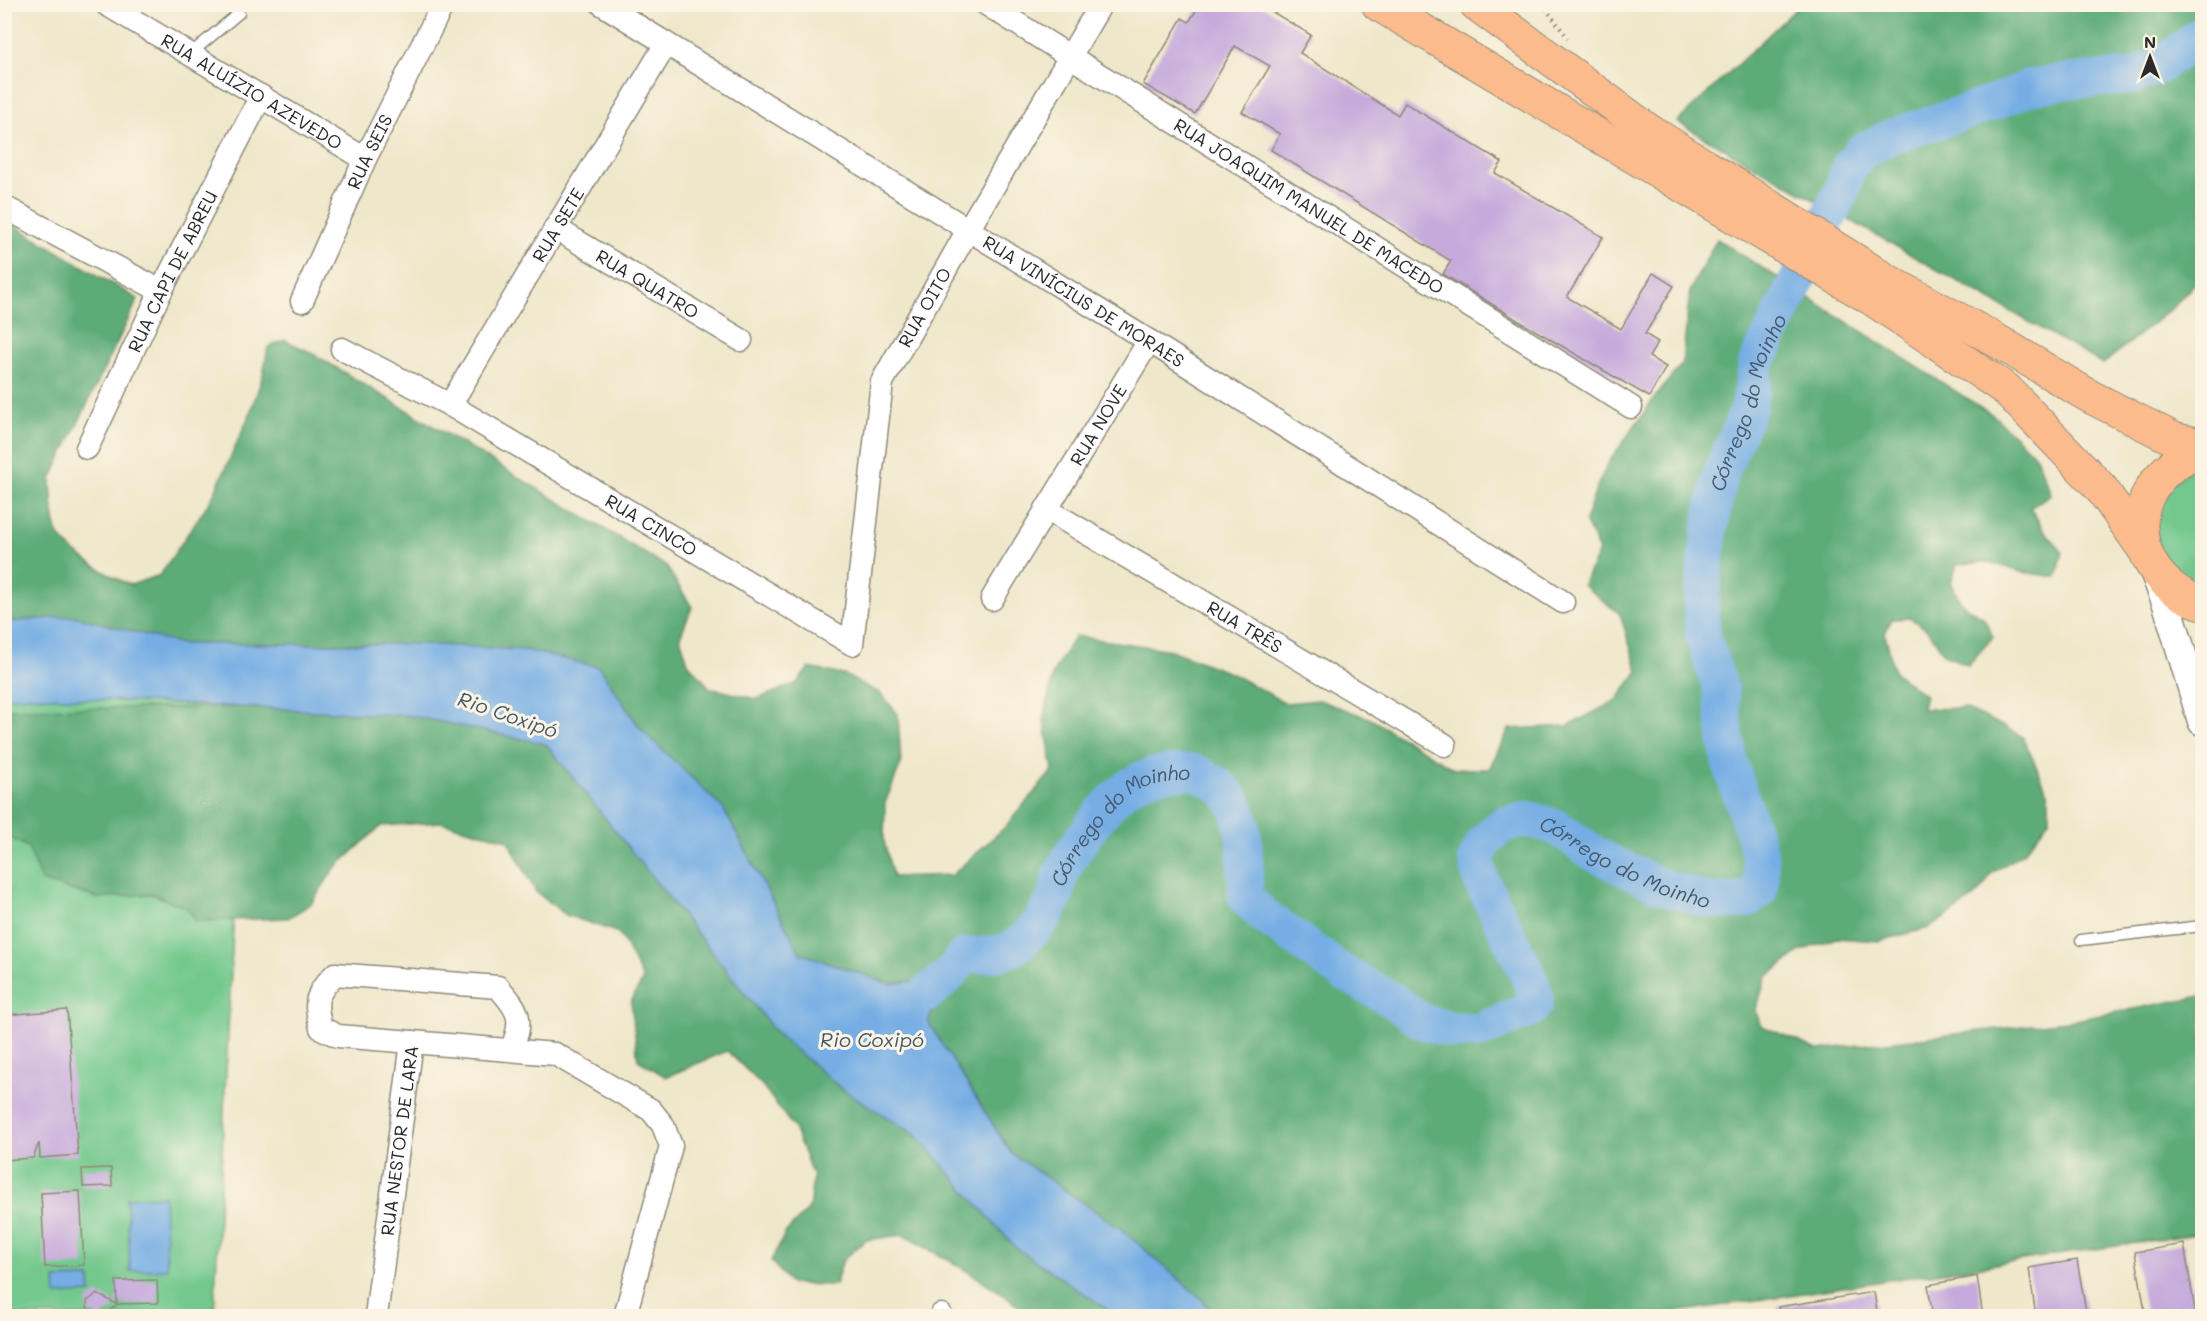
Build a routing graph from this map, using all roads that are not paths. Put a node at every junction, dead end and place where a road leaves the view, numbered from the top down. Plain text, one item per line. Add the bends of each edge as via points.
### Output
1 (106, 4) edge
2 (443, 4) edge
3 (602, 4) edge
4 (986, 4) edge
5 (1101, 4) edge
6 (1378, 4) edge
7 (1476, 4) edge
8 (239, 13) dead end
9 (666, 44) junction
10 (190, 54) junction
11 (1070, 55) junction
12 (261, 96) junction
13 (365, 159) junction
14 (1729, 197) junction
15 (4, 207) edge
16 (555, 228) junction
17 (968, 230) junction
18 (1880, 290) junction
19 (161, 291) junction
20 (302, 301) dead end
21 (741, 340) dead end
22 (1149, 341) junction
23 (342, 349) dead end
24 (450, 405) junction
25 (1631, 407) dead end
26 (2202, 445) edge
27 (87, 448) dead end
28 (2202, 452) edge
29 (1046, 509) junction
30 (2149, 560) junction
31 (992, 599) dead end
32 (1563, 602) dead end
33 (2202, 603) edge
34 (2202, 611) edge
35 (852, 644) joint
36 (2188, 657) edge
37 (2202, 721) edge
38 (1445, 745) dead end
39 (2202, 926) edge
40 (2081, 940) dead end
41 (412, 1042) junction
42 (511, 1050) junction
43 (376, 1317) edge
44 (625, 1317) edge

1 - 10 street, RUA ALUÍZIO AZEVEDO
2 - 13 street, RUA SEIS
3 - 9 street, RUA VINÍCIUS DE MORAES
4 - 11 street, RUA JOAQUIM MANUEL DE MACEDO
5 - 11 street, RUA OITO
6 - 14 main road
7 - 14 main road via 1648,130
8 - 10 lane
9 - 16 street, RUA SETE
9 - 17 street, RUA VINÍCIUS DE MORAES
10 - 12 street, RUA ALUÍZIO AZEVEDO
11 - 17 street, RUA OITO
11 - 25 street, RUA JOAQUIM MANUEL DE MACEDO
12 - 13 street, RUA ALUÍZIO AZEVEDO
12 - 19 street, RUA CAPI DE ABREU
13 - 20 street, RUA SEIS
14 - 18 main road
15 - 19 street
16 - 21 street, RUA QUATRO
16 - 24 street, RUA SETE
17 - 22 street, RUA VINÍCIUS DE MORAES
17 - 35 street, RUA OITO via 882,382
18 - 26 main road via 1989,336 2089,396 2176,440
18 - 30 main road via 2007,390 2101,488
19 - 27 street, RUA CAPI DE ABREU
22 - 29 street, RUA NOVE
22 - 32 street, RUA VINÍCIUS DE MORAES
23 - 24 street, RUA CINCO
24 - 35 street, RUA CINCO
28 - 30 main road via 2175,463 2157,480 2145,501 2140,525
29 - 31 street, RUA NOVE
29 - 38 street, RUA TRÊS
30 - 33 main road via 2170,589
30 - 36 street
34 - 36 street
36 - 37 street
39 - 40 lane
41 - 42 street, RUA NESTOR DE LARA
41 - 42 street via 338,1036 321,1028 316,1008 320,989 335,974 498,987 510,1000 520,1029
41 - 43 street, RUA NESTOR DE LARA
42 - 44 street, RUA NESTOR DE LARA via 555,1054 651,1110 663,1125 671,1146

